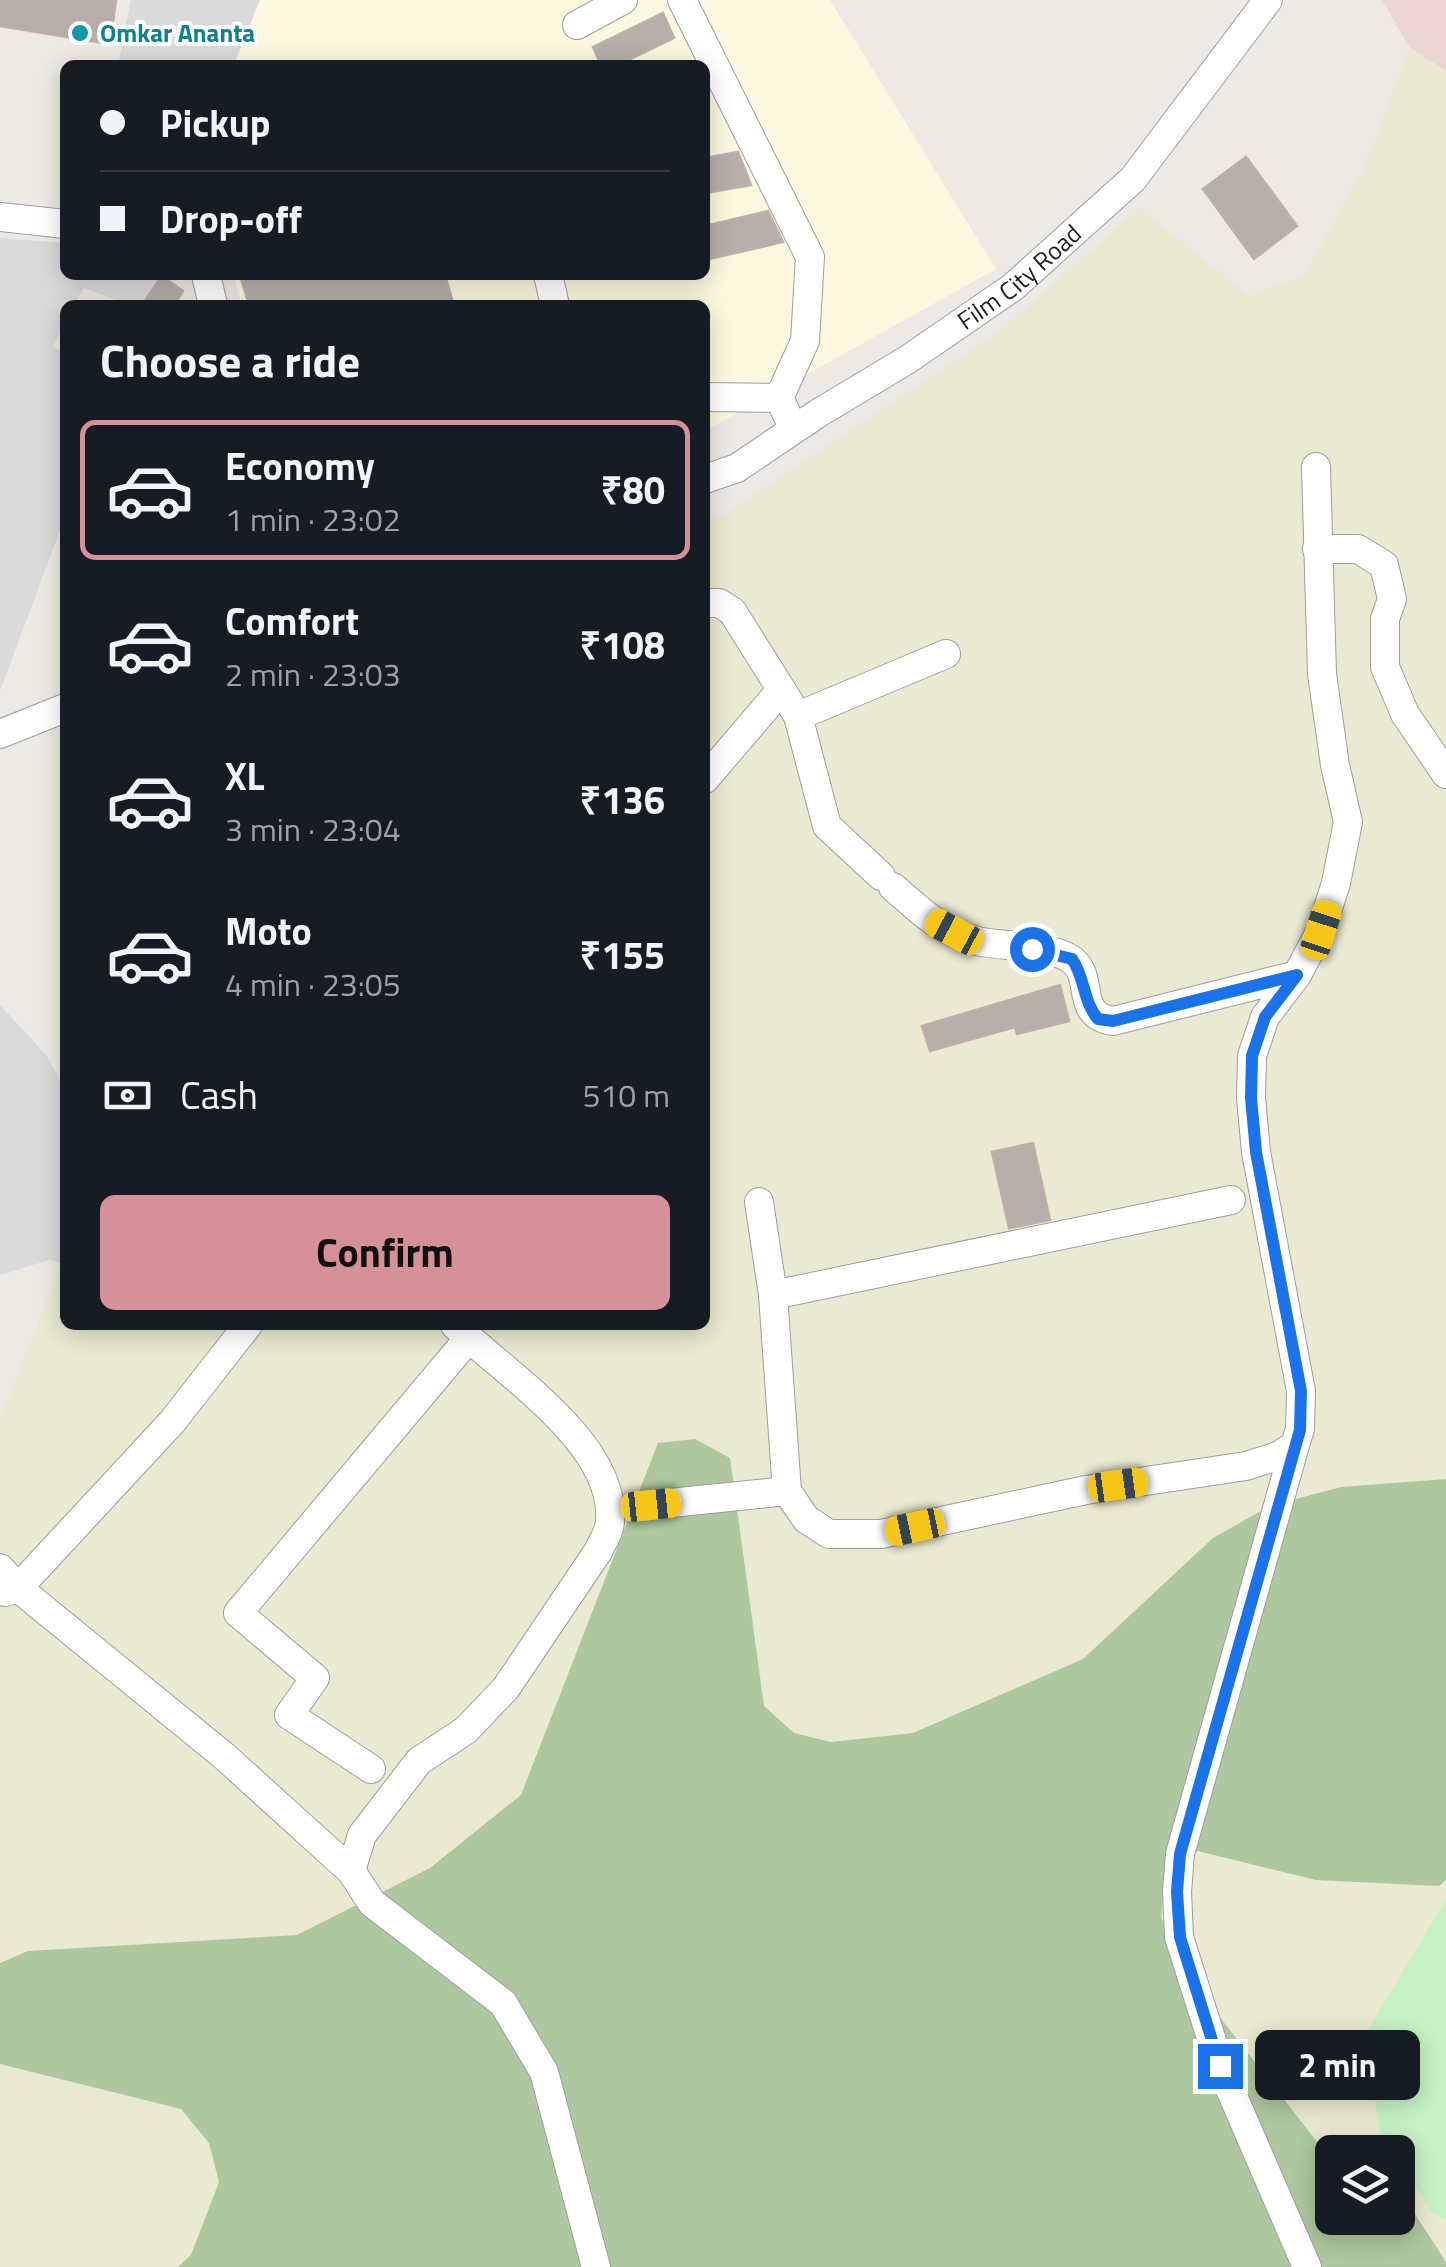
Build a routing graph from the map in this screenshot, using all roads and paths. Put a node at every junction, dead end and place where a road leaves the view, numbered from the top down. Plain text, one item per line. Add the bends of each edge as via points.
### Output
1 (623, 0) edge
2 (682, 0) edge
3 (1266, 0) edge
4 (577, 25) dead end
5 (0, 217) edge
6 (60, 223) edge
7 (710, 397) edge
8 (779, 398) junction
9 (794, 429) junction
10 (1316, 467) dead end
11 (710, 477) edge
12 (1317, 549) junction
13 (710, 604) edge
14 (946, 654) dead end
15 (782, 690) junction
16 (60, 710) edge
17 (798, 716) junction
18 (0, 734) edge
19 (710, 773) edge
20 (1446, 774) edge
21 (1297, 975) junction
22 (1231, 1200) dead end
23 (758, 1202) dead end
24 (773, 1296) junction
25 (244, 1330) edge
26 (462, 1332) edge
27 (1295, 1444) junction
28 (787, 1491) junction
29 (651, 1505) dead end
30 (6, 1583) edge
31 (370, 1768) dead end
32 (351, 1871) junction
33 (596, 2267) edge
34 (1307, 2267) edge

1 - 4 street
2 - 8 street via 810,257 805,341
3 - 9 street, Film City Road via 1120,191 1013,287
5 - 6 street
7 - 8 street
8 - 9 street
9 - 11 street, Film City Road via 737,468
10 - 12 street
12 - 20 street via 1358,549 1384,564 1392,599 1385,667 1404,714
12 - 21 street via 1322,674 1348,822 1321,930
13 - 15 street via 732,611
14 - 17 street
15 - 17 street
15 - 19 street
16 - 18 street
17 - 21 street via 827,826 932,921 976,941 1072,959 1098,1019 1113,1021
21 - 27 street via 1265,1017 1252,1056 1251,1098 1301,1391
22 - 24 street
23 - 24 street
24 - 28 street
25 - 30 street via 172,1422
26 - 31 street via 238,1613 314,1678 288,1715
26 - 32 street via 577,1436 605,1482 610,1525 506,1688 466,1730 419,1761 362,1835
27 - 28 street via 1246,1466 1086,1490 880,1534 829,1534 806,1519
27 - 34 street via 1180,1854 1177,1892 1180,1937 1220,2066
28 - 29 street
30 - 32 street via 224,1756
32 - 33 street via 372,1903 503,2003 544,2072

